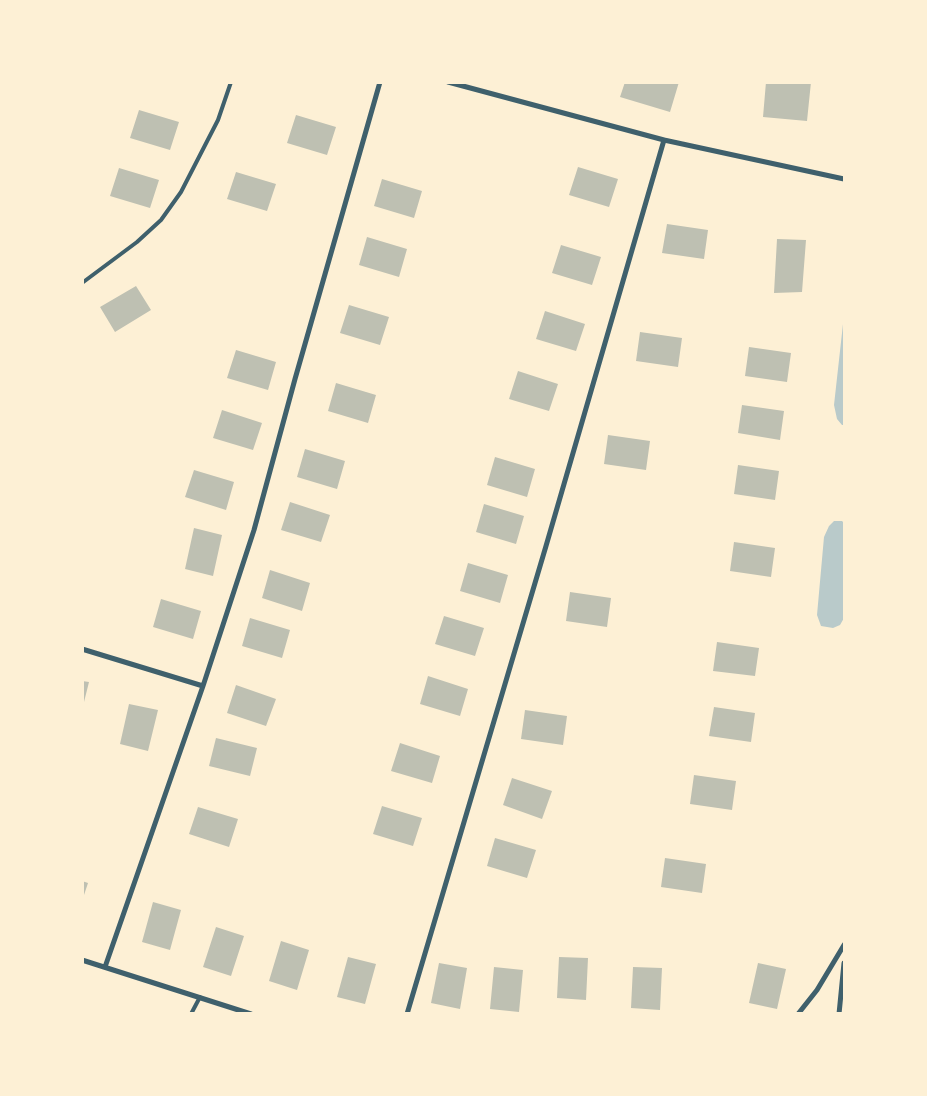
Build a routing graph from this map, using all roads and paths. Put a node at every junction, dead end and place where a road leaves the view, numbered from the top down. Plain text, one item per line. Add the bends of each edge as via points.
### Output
1 (231, 82) edge
2 (380, 82) edge
3 (448, 82) edge
4 (664, 140) junction
5 (844, 179) edge
6 (82, 283) edge
7 (82, 649) edge
8 (203, 686) junction
9 (844, 944) edge
10 (82, 960) edge
11 (844, 963) edge
12 (105, 967) junction
13 (200, 997) junction
14 (191, 1014) edge
15 (251, 1014) edge
16 (407, 1014) edge
17 (798, 1014) edge
18 (839, 1014) edge

1 - 6 lane via 218,120 181,192 161,220 138,242
2 - 8 street via 254,530
3 - 4 street
4 - 5 street
4 - 16 street
7 - 8 street
8 - 12 street
9 - 17 street via 817,990
10 - 12 street
11 - 18 street
12 - 13 street
13 - 14 lane
13 - 15 street

